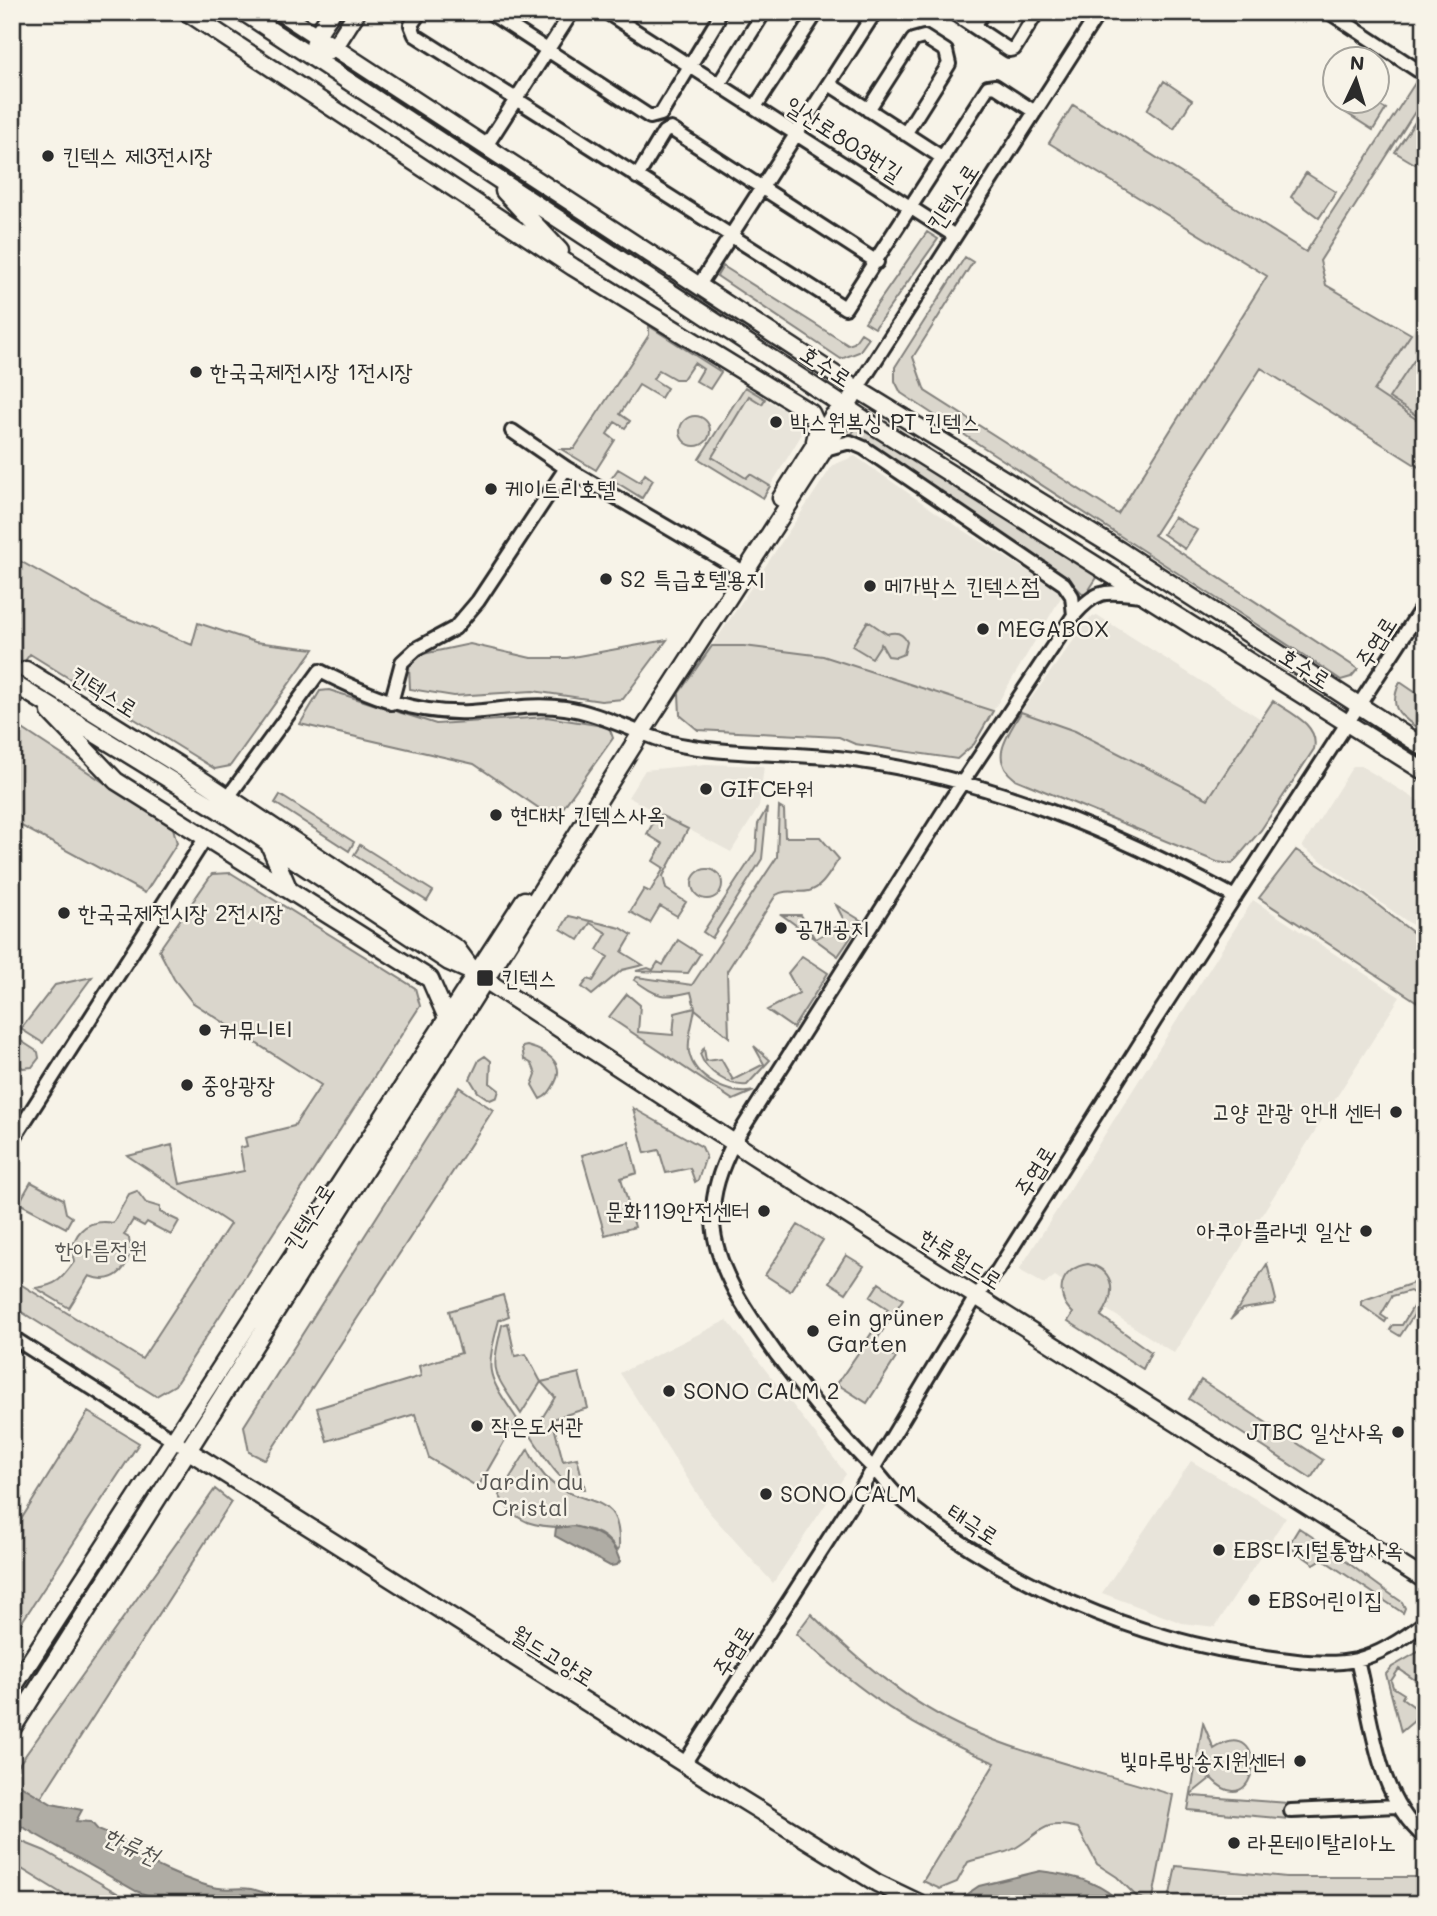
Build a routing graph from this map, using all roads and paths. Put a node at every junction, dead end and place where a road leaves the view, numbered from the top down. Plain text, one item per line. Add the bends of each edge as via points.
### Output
1 (187, 12) edge
2 (243, 12) edge
3 (280, 12) edge
4 (332, 12) edge
5 (357, 12) edge
6 (420, 12) edge
7 (489, 12) edge
8 (572, 12) edge
9 (606, 12) edge
10 (718, 12) edge
11 (764, 12) edge
12 (817, 12) edge
13 (952, 12) edge
14 (983, 12) edge
15 (1037, 12) edge
16 (1099, 12) edge
17 (1329, 12) edge
18 (871, 14) edge
19 (974, 26) junction
20 (316, 36) junction
21 (334, 48) junction
22 (547, 50) junction
23 (313, 58) junction
24 (690, 66) junction
25 (1425, 75) edge
26 (719, 84) junction
27 (829, 84) junction
28 (361, 89) junction
29 (409, 97) junction
30 (516, 99) junction
31 (755, 107) junction
32 (868, 110) junction
33 (1035, 112) junction
34 (796, 134) junction
35 (905, 134) junction
36 (486, 146) junction
37 (943, 158) junction
38 (486, 171) junction
39 (635, 175) junction
40 (761, 188) junction
41 (910, 207) junction
42 (730, 236) junction
43 (955, 236) junction
44 (877, 262) junction
45 (573, 267) junction
46 (699, 285) junction
47 (857, 389) junction
48 (846, 407) junction
49 (512, 431) dead end
50 (820, 446) junction
51 (566, 468) junction
52 (737, 568) junction
53 (1144, 595) junction
54 (1425, 603) edge
55 (1074, 615) junction
56 (26, 670) tunnel mouth
57 (16, 685) tunnel mouth
58 (34, 695) junction
59 (391, 702) junction
60 (1360, 706) junction
61 (1348, 722) junction
62 (638, 732) junction
63 (1425, 748) edge
64 (1425, 772) edge
65 (963, 782) junction
66 (223, 804) junction
67 (206, 837) junction
68 (269, 844) junction
69 (290, 891) junction
70 (1235, 897) junction
71 (477, 980) junction
72 (447, 1018) junction
73 (12, 1141) edge
74 (734, 1142) junction
75 (977, 1296) junction
76 (12, 1337) edge
77 (174, 1440) junction
78 (189, 1451) junction
79 (873, 1469) junction
80 (1425, 1580) edge
81 (1425, 1622) edge
82 (1357, 1660) junction
83 (12, 1689) edge
84 (13, 1727) edge
85 (684, 1764) junction
86 (1396, 1806) junction
87 (1291, 1811) dead end
88 (1425, 1838) edge
89 (921, 1904) edge

1 - 45 main road
2 - 23 main road, 호수로
3 - 20 main road, 호수로
4 - 20 main road
5 - 21 main road
6 - 30 street via 412,30
7 - 22 street
8 - 22 street
9 - 24 street, 일산로803번길
10 - 24 street
11 - 26 street
12 - 31 street, 일산로803번길
13 - 19 street
14 - 19 street
15 - 19 street via 1014,49
16 - 33 street, 킨텍스로
17 - 25 street
18 - 27 street
20 - 21 main road, 호수로
20 - 23 main road
21 - 23 main road
21 - 29 main road, 호수로
22 - 24 street via 650,117 661,114
22 - 30 street
23 - 28 main road, 호수로
24 - 26 street, 일산로803번길
26 - 31 street, 일산로803번길
27 - 32 street
27 - 34 street
28 - 29 main road via 358,82 362,80 396,101
28 - 38 main road, 호수로
29 - 36 main road, 호수로
30 - 36 street
30 - 39 street
31 - 34 street, 일산로803번길
32 - 35 street
32 - 35 street via 913,40 924,37 946,51 949,64
33 - 37 street, 일산로803번길 via 995,86 988,87
33 - 43 street, 킨텍스로
34 - 40 street
34 - 41 street, 일산로803번길
35 - 37 street
36 - 46 main road, 호수로
37 - 41 street, 일산로803번길
38 - 45 main road
38 - 48 main road, 호수로
39 - 40 street via 664,132 671,130
39 - 42 street
40 - 42 street
40 - 44 street
41 - 43 street, 일산로803번길
41 - 44 street, 일산로803번길
42 - 44 street, 일산로803번길 via 845,308
42 - 46 street
43 - 47 street, 킨텍스로
45 - 50 main road via 811,413
46 - 47 main road, 호수로
47 - 48 main road, 킨텍스로
47 - 60 main road, 호수로
48 - 50 main road, 킨텍스로 via 833,416
48 - 53 main road, 호수로
49 - 51 street
50 - 52 main road, 킨텍스로
50 - 55 street via 850,442 864,448 1064,584 1072,596
50 - 62 main road, 킨텍스로
51 - 52 street
51 - 59 street via 478,601 455,628 402,662
52 - 62 main road, 킨텍스로
53 - 55 street, 태극로 via 1108,592 1090,597
53 - 61 main road, 호수로
54 - 60 street, 주엽로
55 - 65 street, 태극로
56 - 66 main road, 킨텍스로
57 - 58 main road, 킨텍스로
58 - 66 main road, 킨텍스로
58 - 67 main road via 116,781
59 - 62 street via 469,712 545,705 593,714
59 - 66 street via 363,694 320,671
60 - 61 street, 주엽로
60 - 63 main road, 호수로
61 - 64 main road, 호수로
61 - 70 street, 주엽로
62 - 65 street via 689,747 853,760
62 - 71 main road, 킨텍스로
65 - 70 street via 1100,830
65 - 74 street, 태극로
66 - 68 main road, 킨텍스로
66 - 71 main road, 킨텍스로 via 457,949
67 - 69 main road
67 - 73 street
68 - 69 main road
68 - 71 main road, 킨텍스로
69 - 72 main road via 429,979
70 - 75 street, 주엽로 via 998,1270
71 - 72 main road, 킨텍스로
71 - 74 main road, 한류월드로
71 - 78 main road, 킨텍스로
72 - 77 main road, 킨텍스로
74 - 75 main road, 한류월드로
74 - 79 street, 태극로 via 719,1173 713,1211 715,1242 730,1280 801,1388
75 - 79 street, 주엽로
75 - 80 main road, 한류월드로
76 - 77 street
77 - 78 street
77 - 83 main road, 킨텍스로
78 - 84 main road, 킨텍스로
78 - 85 main road, 월드고양로
79 - 82 street, 태극로 via 892,1492 936,1525 1037,1588 1093,1611 1218,1651 1297,1661
79 - 85 street, 주엽로
81 - 82 street, 태극로 via 1386,1648
82 - 86 street
85 - 89 main road, 월드고양로
86 - 87 street
86 - 88 street

